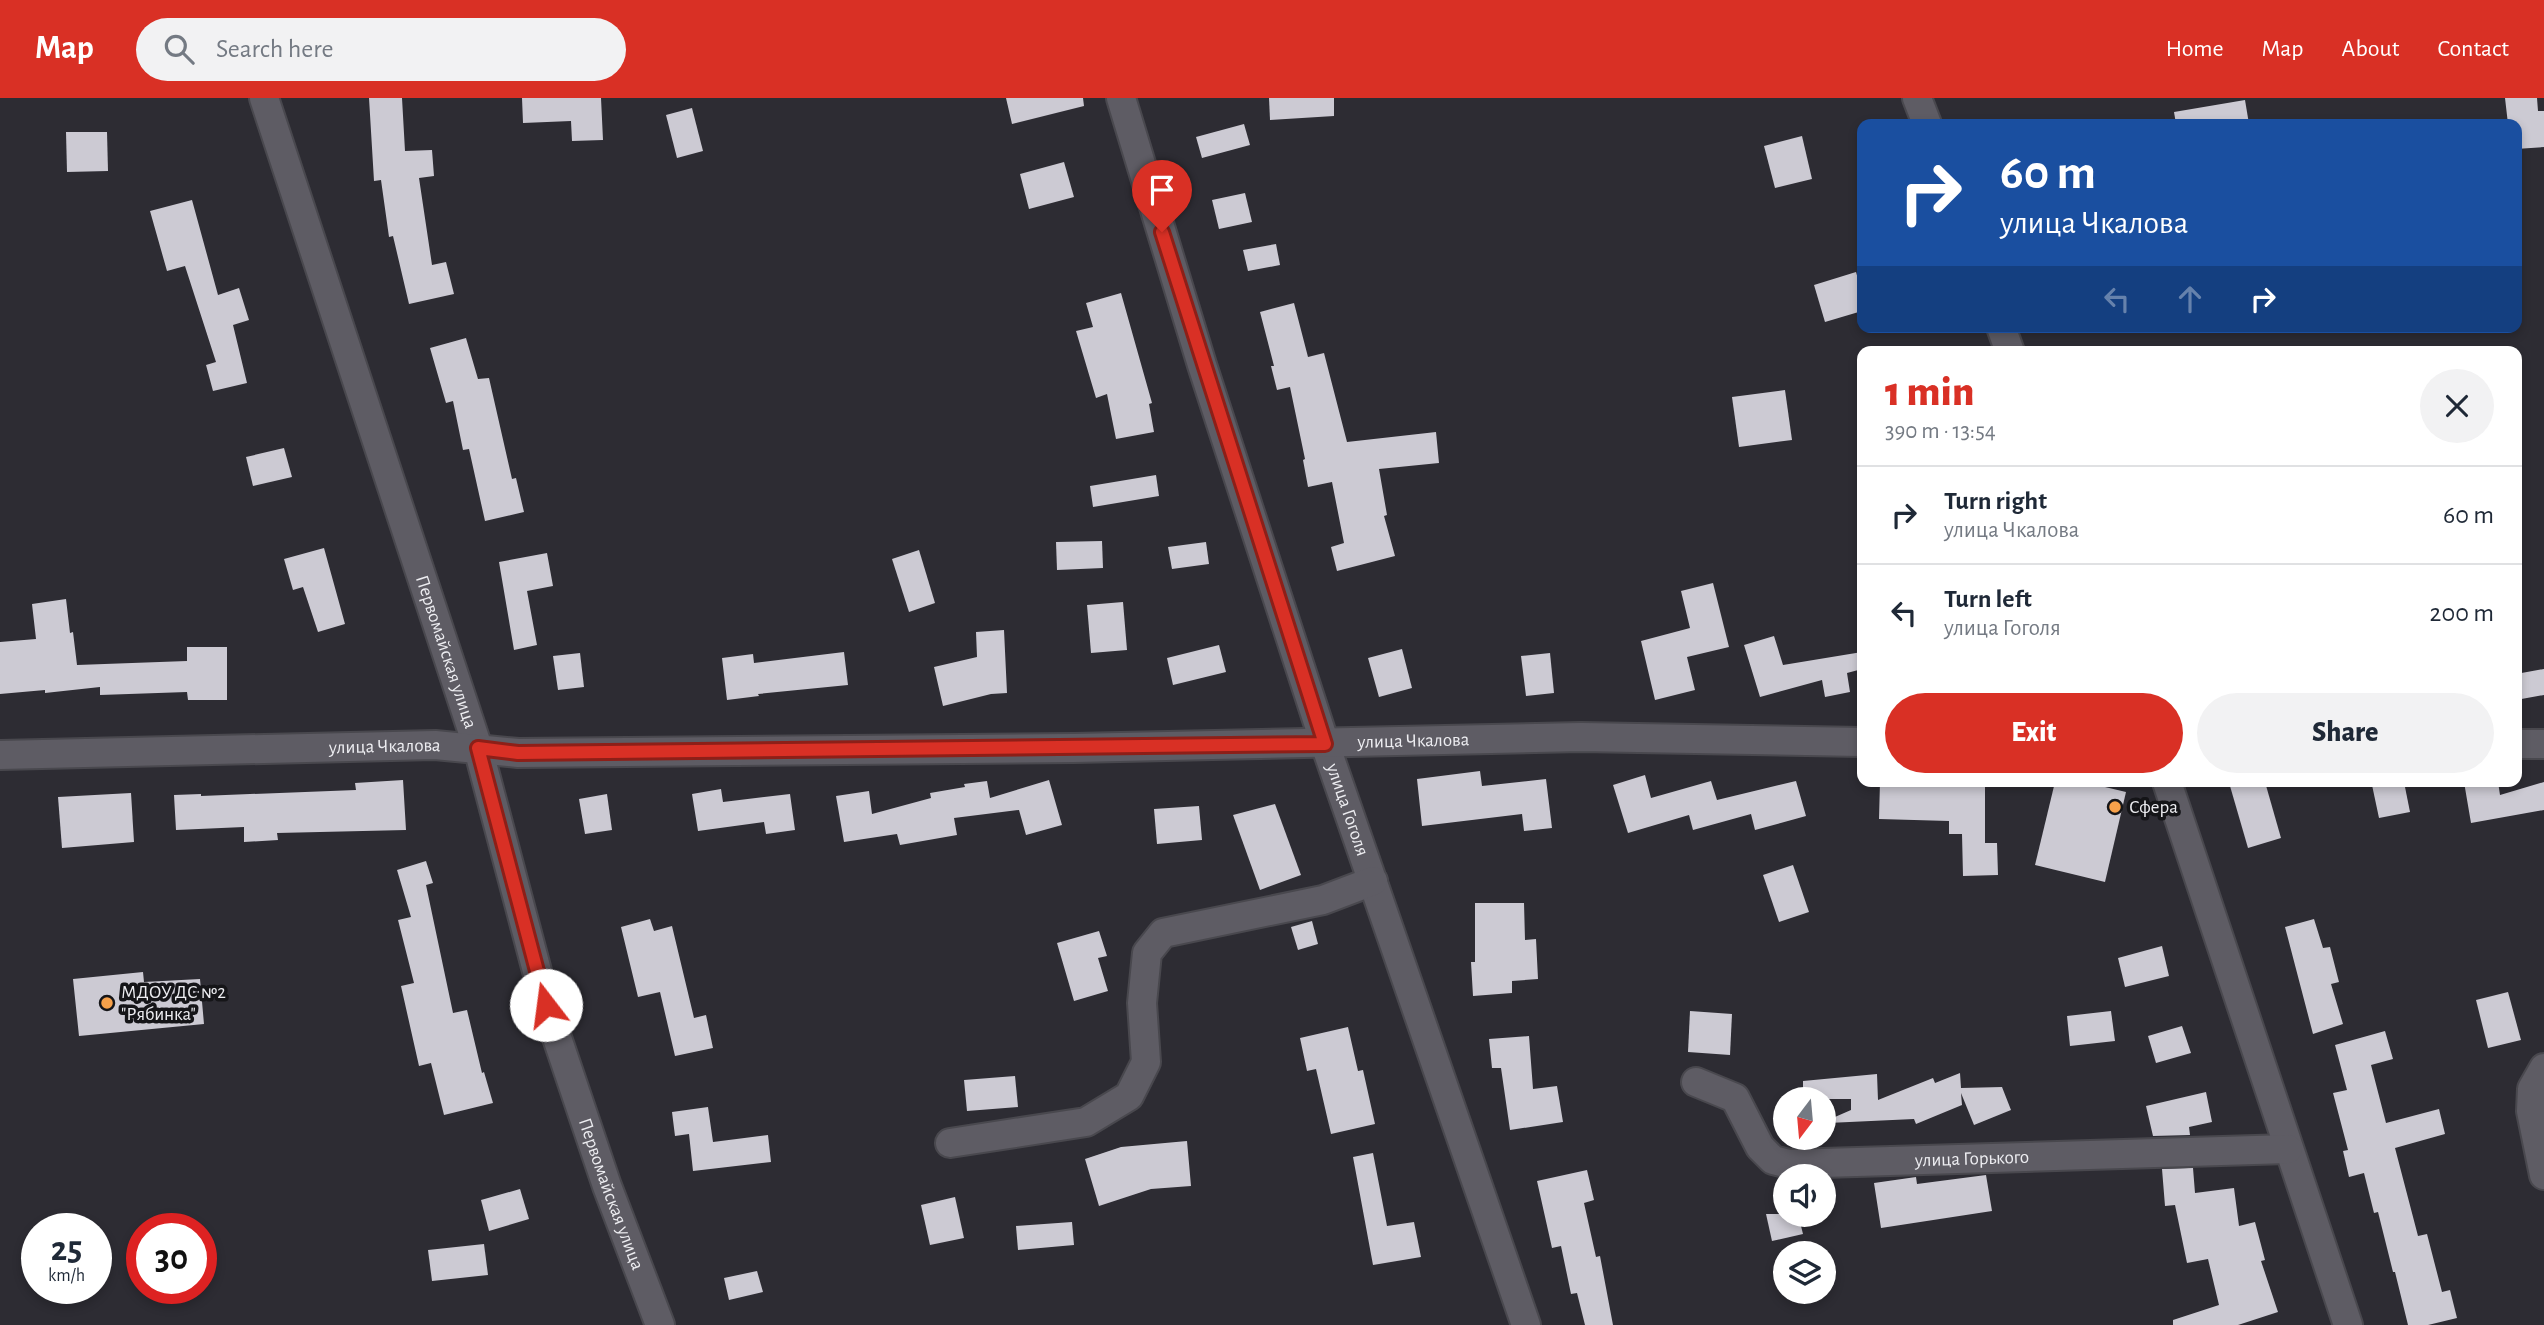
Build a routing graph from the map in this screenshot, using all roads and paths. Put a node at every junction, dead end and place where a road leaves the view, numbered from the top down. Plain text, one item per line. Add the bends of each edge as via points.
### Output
1 (264, 98) edge
2 (1121, 98) edge
3 (1917, 98) edge
4 (1925, 119) edge
5 (1857, 742) edge
6 (1325, 744) junction
7 (2522, 744) edge
8 (2544, 744) edge
9 (478, 748) junction
10 (0, 755) edge
11 (2168, 787) edge
12 (1373, 881) junction
13 (2544, 1068) edge
14 (1696, 1082) dead end
15 (950, 1143) dead end
16 (2288, 1149) junction
17 (2544, 1175) edge
18 (660, 1325) edge
19 (1526, 1325) edge
20 (2348, 1325) edge

1 - 9 street, Первомайская улица
2 - 6 street, улица Гоголя
3 - 4 street
5 - 6 street, улица Чкалова via 1581,737
6 - 9 street, улица Чкалова via 518,753
6 - 12 street, улица Гоголя
7 - 8 street
9 - 10 street, улица Чкалова
9 - 18 street, Первомайская улица via 546,1005
11 - 16 street
12 - 15 street, улица Гоголя via 1323,900 1163,933 1147,953 1142,1003 1146,1062 1129,1096 1086,1122
12 - 19 street, улица Гоголя
13 - 17 street via 2532,1089 2531,1111
14 - 16 street, улица Горького via 1735,1098 1760,1147 1773,1160 1789,1164
16 - 20 street

